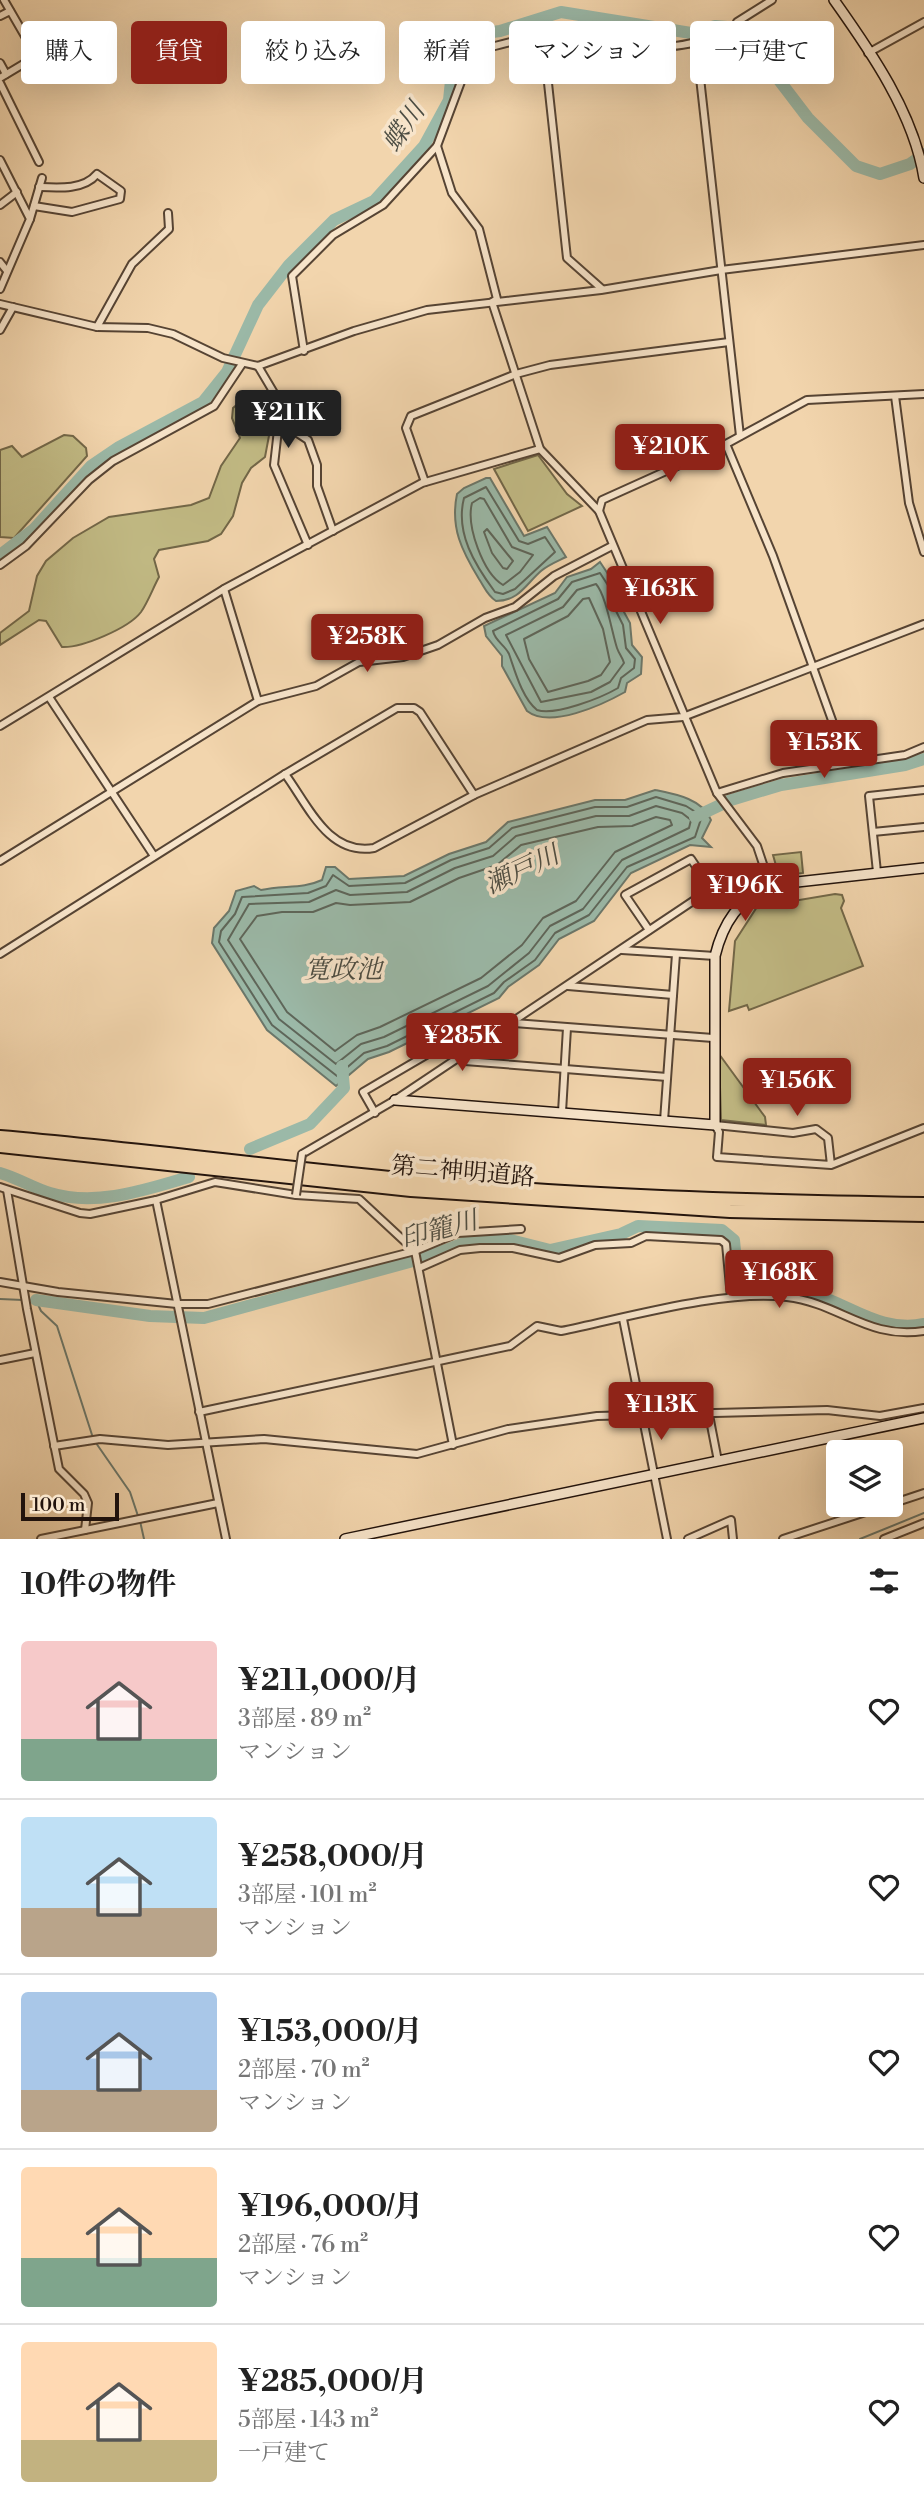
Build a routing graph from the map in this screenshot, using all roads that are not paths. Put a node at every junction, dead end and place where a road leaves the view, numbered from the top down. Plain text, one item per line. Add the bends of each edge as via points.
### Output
1 (4, 0) edge
2 (772, 0) edge
3 (834, 0) edge
4 (10, 11) junction
5 (0, 16) edge
6 (739, 21) edge
7 (924, 22) edge
8 (21, 30) edge
9 (509, 44) edge
10 (868, 53) junction
11 (0, 63) edge
12 (21, 66) edge
13 (2, 78) edge
14 (548, 84) edge
15 (701, 84) edge
16 (437, 146) junction
17 (0, 160) edge
18 (39, 162) dead end
19 (42, 178) dead end
20 (924, 178) edge
21 (39, 187) junction
22 (18, 192) junction
23 (0, 205) edge
24 (34, 206) junction
25 (168, 213) dead end
26 (30, 219) junction
27 (924, 245) edge
28 (0, 262) edge
29 (721, 270) junction
30 (7, 271) junction
31 (0, 289) edge
32 (602, 289) junction
33 (492, 302) junction
34 (0, 304) edge
35 (13, 307) junction
36 (97, 327) junction
37 (0, 330) edge
38 (729, 342) junction
39 (304, 351) junction
40 (242, 364) junction
41 (258, 366) junction
42 (516, 374) junction
43 (924, 394) edge
44 (895, 396) junction
45 (279, 421) junction
46 (740, 436) junction
47 (726, 443) junction
48 (540, 449) junction
49 (425, 482) junction
50 (599, 510) junction
51 (333, 531) junction
52 (308, 545) junction
53 (612, 546) junction
54 (924, 552) edge
55 (0, 565) edge
56 (224, 589) junction
57 (924, 624) edge
58 (811, 667) junction
59 (49, 697) junction
60 (258, 701) junction
61 (682, 717) junction
62 (0, 726) edge
63 (924, 747) edge
64 (847, 762) junction
65 (285, 774) junction
66 (112, 790) junction
67 (924, 790) edge
68 (717, 793) junction
69 (474, 795) junction
70 (924, 827) edge
71 (873, 832) junction
72 (154, 856) junction
73 (0, 861) edge
74 (763, 866) junction
75 (924, 868) edge
76 (877, 872) junction
77 (770, 886) junction
78 (711, 889) junction
79 (649, 930) junction
80 (622, 950) junction
81 (0, 954) edge
82 (676, 954) junction
83 (715, 956) junction
84 (568, 986) junction
85 (673, 995) junction
86 (514, 1023) junction
87 (567, 1028) junction
88 (670, 1036) junction
89 (713, 1038) junction
90 (463, 1056) junction
91 (565, 1069) junction
92 (667, 1077) junction
93 (395, 1101) junction
94 (562, 1112) junction
95 (375, 1113) junction
96 (664, 1121) junction
97 (715, 1125) junction
98 (924, 1129) edge
99 (0, 1137) edge
100 (0, 1146) edge
101 (831, 1165) junction
102 (4, 1188) edge
103 (296, 1195) junction
104 (156, 1200) junction
105 (924, 1204) edge
106 (924, 1215) edge
107 (521, 1229) dead end
108 (415, 1251) junction
109 (419, 1268) junction
110 (0, 1282) edge
111 (22, 1284) junction
112 (731, 1297) junction
113 (177, 1304) junction
114 (623, 1319) junction
115 (924, 1331) edge
116 (35, 1353) junction
117 (0, 1360) edge
118 (438, 1361) junction
119 (924, 1408) edge
120 (199, 1412) junction
121 (642, 1415) junction
122 (709, 1415) junction
123 (924, 1418) edge
124 (205, 1443) junction
125 (54, 1446) junction
126 (453, 1446) junction
127 (719, 1461) junction
128 (654, 1475) junction
129 (924, 1493) edge
130 (903, 1500) edge
131 (218, 1503) junction
132 (850, 1517) edge
133 (924, 1522) edge
134 (85, 1530) junction
135 (41, 1539) edge
136 (226, 1539) edge
137 (345, 1539) edge
138 (667, 1539) edge
139 (688, 1539) edge
140 (733, 1539) edge
141 (783, 1539) edge
142 (884, 1539) edge

1 - 4 street
2 - 6 street
3 - 10 street
4 - 5 street
4 - 8 street
7 - 10 street
9 - 16 street via 471,55
10 - 20 street via 895,96
11 - 13 street
12 - 13 street
13 - 18 street
14 - 32 street via 567,258
15 - 29 street
16 - 33 street via 449,187 483,239 497,299
16 - 39 street via 383,205 333,235 292,276
17 - 22 street
19 - 21 street
21 - 24 street
21 - 24 street via 64,188 92,180 97,174 121,191 120,199 72,212
22 - 23 street
22 - 26 street
24 - 26 street
25 - 36 street via 169,229 132,264
26 - 30 street
27 - 29 street
28 - 30 street
29 - 32 street
29 - 38 street
30 - 31 street
32 - 33 street
33 - 39 street via 404,315
33 - 42 street
34 - 35 street
35 - 36 street
35 - 37 street
36 - 40 street via 148,328 173,334
38 - 42 street via 614,355
38 - 46 street
39 - 41 street
40 - 41 street
40 - 55 street via 214,405 113,461 26,546
41 - 45 street via 274,393
42 - 48 street
42 - 49 street via 411,416 406,428
43 - 44 street
44 - 46 street via 807,400
44 - 54 street via 909,503
45 - 51 street via 308,440 317,465 317,486
45 - 52 street via 274,465
46 - 47 street
47 - 50 street via 602,500
47 - 58 street via 773,556
48 - 49 street
48 - 50 street
49 - 51 street
50 - 53 street
51 - 52 street
52 - 56 street
53 - 60 street via 554,576 515,607 485,618 439,645 403,657 359,662 316,686
53 - 61 street
56 - 59 street
56 - 60 street
57 - 58 street
58 - 61 street
58 - 64 street
59 - 62 street
59 - 66 street
60 - 66 street
61 - 68 street
61 - 69 street via 647,720
63 - 64 street via 905,755
64 - 68 street via 783,773
65 - 69 street via 320,826 346,847 359,850 374,848
65 - 69 street via 397,708 414,708
65 - 72 street
66 - 72 street
66 - 73 street
67 - 71 street via 869,796
68 - 74 street via 757,846
70 - 71 street
71 - 76 street
72 - 81 street
74 - 77 street
74 - 78 street
75 - 76 street
76 - 77 street
77 - 83 street via 753,893 734,912 720,932
78 - 79 street
78 - 79 street via 691,859 625,895
79 - 80 street
80 - 82 street
80 - 84 street
82 - 83 street
82 - 85 street
83 - 89 street
84 - 85 street
84 - 86 street
85 - 88 street
86 - 87 street
86 - 90 street
87 - 88 street
87 - 91 street
88 - 89 street
88 - 92 street
89 - 97 street
90 - 91 street via 465,1061
90 - 93 street
90 - 95 street via 452,1040 363,1092
91 - 92 street
91 - 94 street
92 - 96 street
93 - 94 street
93 - 95 street
94 - 96 street
95 - 103 street, bridge via 302,1154
96 - 97 street
97 - 101 street via 793,1133 816,1129 828,1138
97 - 101 street via 719,1132 717,1157
98 - 101 street
99 - 105 highway, 第二神明道路 via 413,1181 730,1200
100 - 106 highway, 第二神明道路 via 424,1191 730,1211
102 - 104 street via 90,1214
102 - 111 street
103 - 104 street via 215,1182
103 - 108 street via 359,1199
104 - 113 street
107 - 108 street via 458,1233
108 - 109 street
108 - 113 street via 208,1304
109 - 112 street via 460,1250 480,1248 513,1248 559,1258 595,1245 631,1243 646,1237 721,1240 726,1244
109 - 118 street
110 - 111 street
111 - 113 street
111 - 116 street
112 - 114 street
112 - 115 street via 785,1296 812,1302 867,1328 894,1334
113 - 120 street
114 - 118 street via 561,1331 537,1326 510,1346
114 - 121 street
116 - 117 street
116 - 125 street
118 - 120 street
118 - 126 street
119 - 122 street via 880,1416 827,1410
120 - 124 street
121 - 122 street
121 - 126 street via 597,1416 508,1429
121 - 128 street
122 - 127 street
123 - 127 street
124 - 125 street via 167,1446 100,1439
124 - 126 street via 264,1439 417,1454
124 - 131 street
125 - 134 street via 59,1469 88,1503
127 - 128 street
128 - 137 street
128 - 138 street
129 - 130 street
131 - 134 street
131 - 136 street
132 - 141 street
133 - 142 street
134 - 135 street
139 - 140 street via 731,1520

